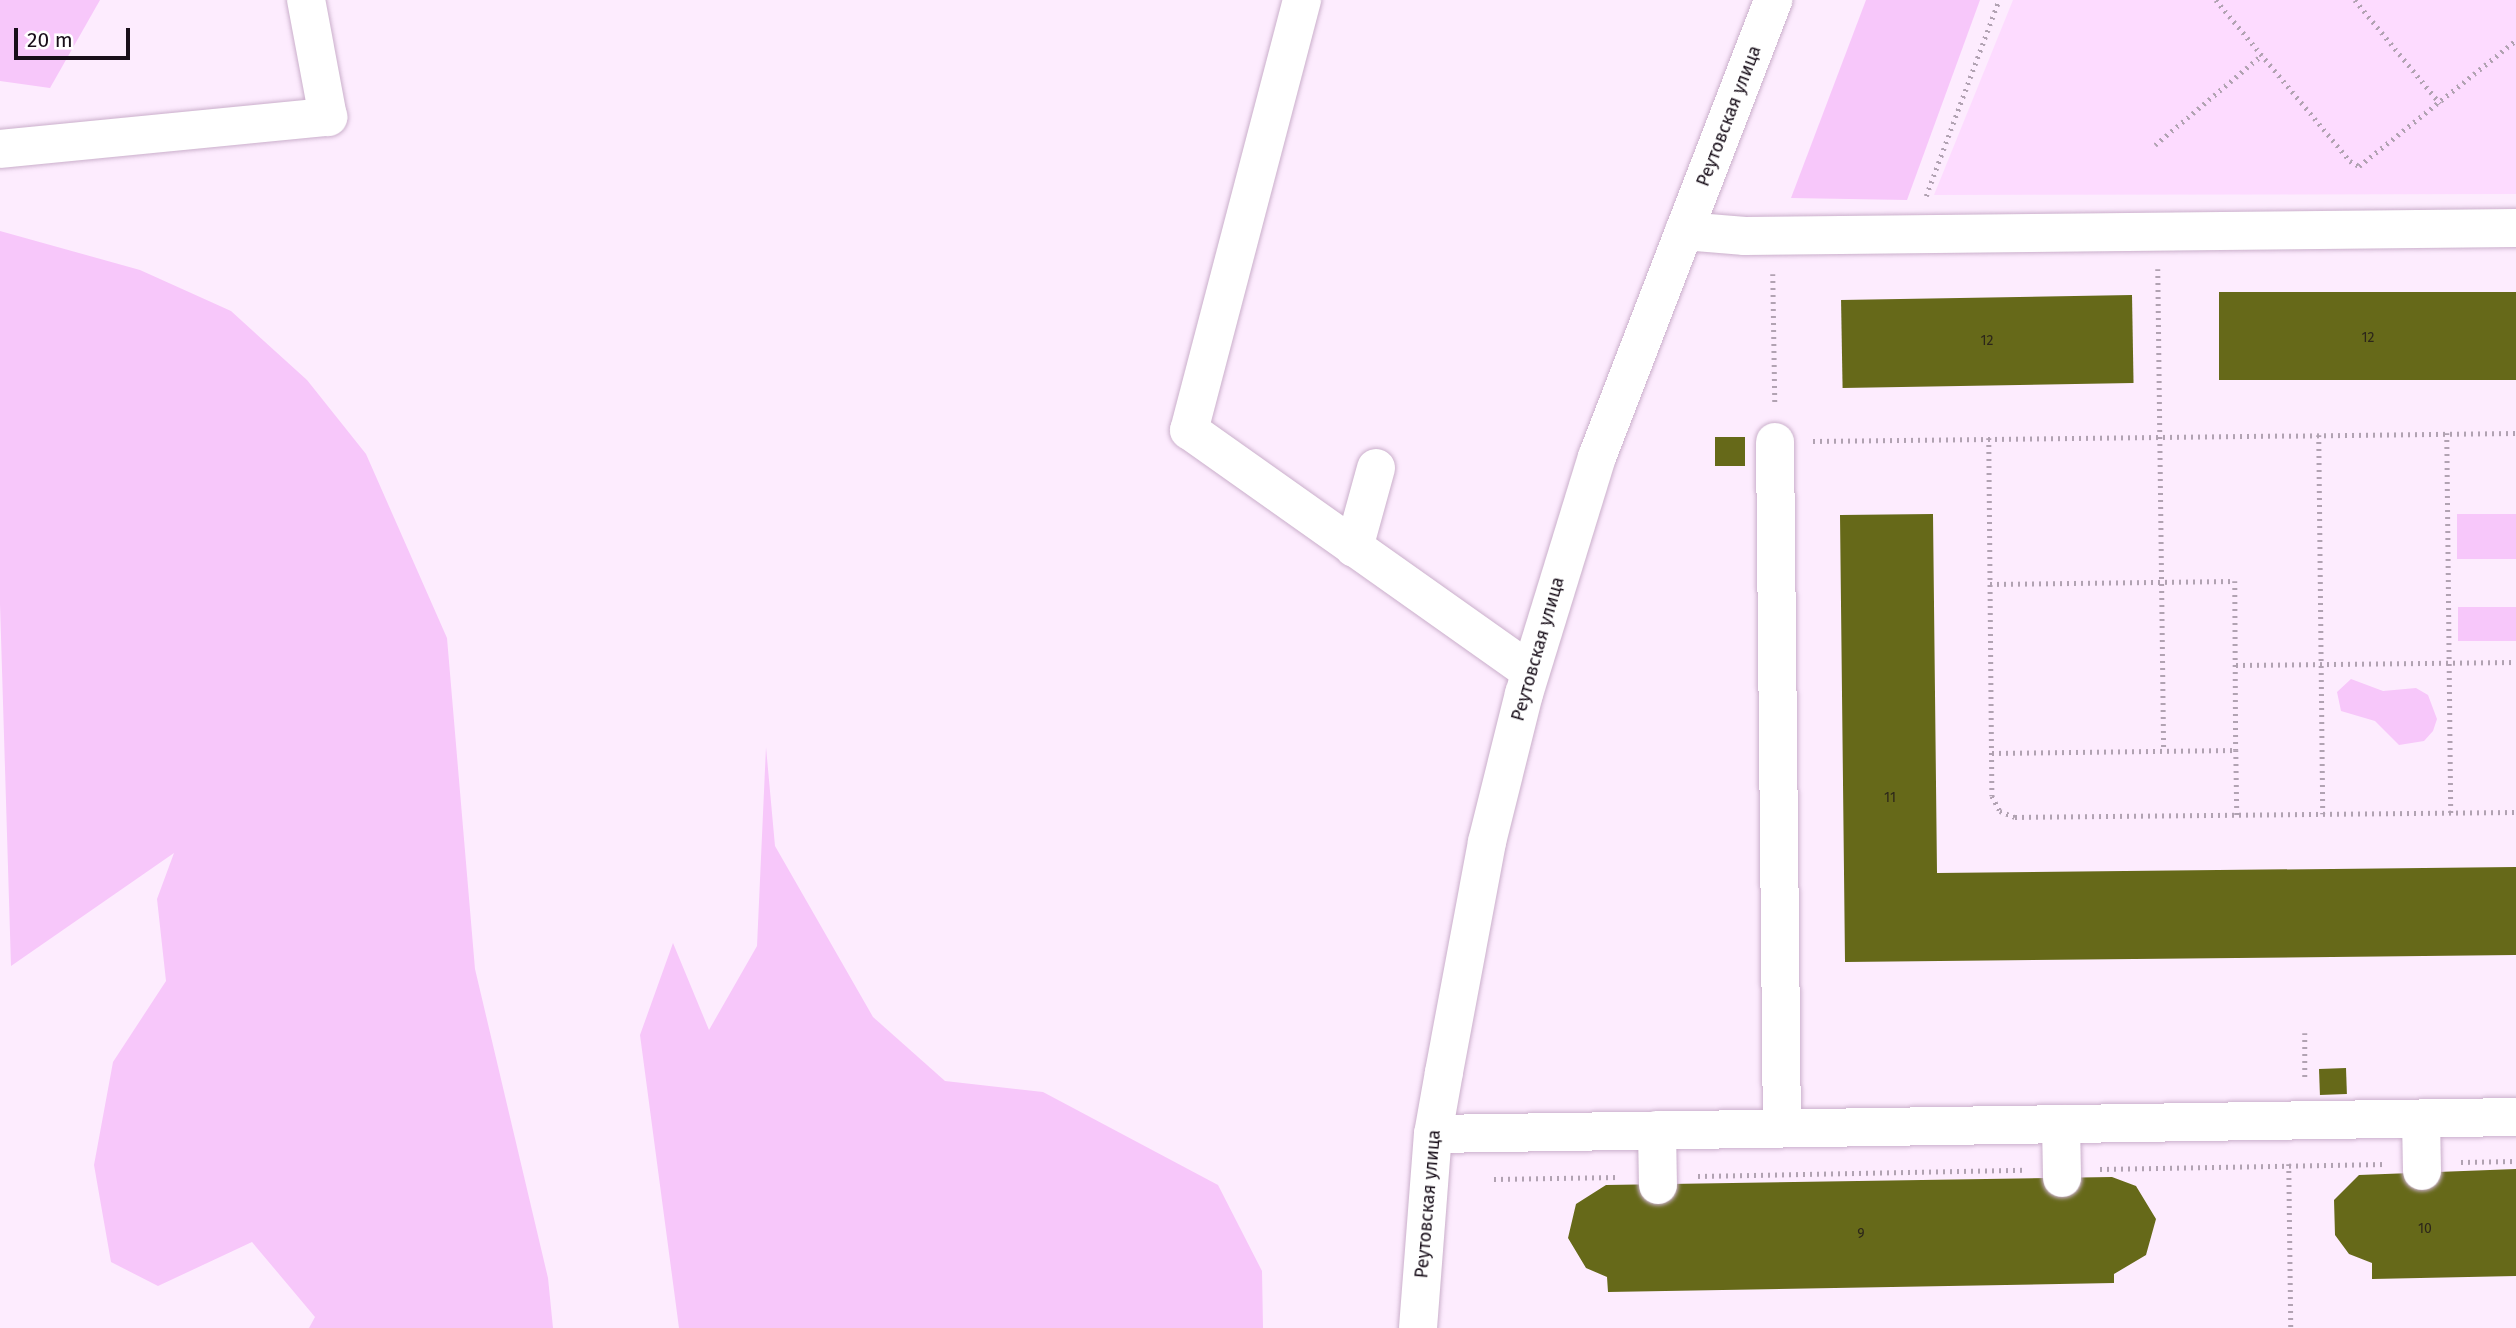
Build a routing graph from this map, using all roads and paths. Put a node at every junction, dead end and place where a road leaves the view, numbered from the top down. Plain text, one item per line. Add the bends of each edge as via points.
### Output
1 (306, 0) edge
2 (1302, 0) edge
3 (1773, 0) edge
4 (1999, 0) edge
5 (2216, 0) edge
6 (2355, 0) edge
7 (2516, 40) edge
8 (2262, 55) junction
9 (2440, 103) junction
10 (2155, 145) dead end
11 (0, 149) edge
12 (2516, 228) edge
13 (1684, 231) junction
14 (1912, 234) junction
15 (1773, 236) junction
16 (2158, 295) dead end
17 (2447, 433) junction
18 (2516, 433) edge
19 (2319, 435) junction
20 (2160, 436) junction
21 (1989, 438) junction
22 (1841, 441) dead end
23 (1775, 442) joint
24 (1376, 468) dead end
25 (1354, 548) junction
26 (2162, 582) junction
27 (1990, 584) junction
28 (2516, 662) edge
29 (2450, 663) junction
30 (2321, 664) junction
31 (2236, 665) junction
32 (1530, 671) junction
33 (2236, 750) junction
34 (2164, 751) junction
35 (1992, 753) junction
36 (2516, 812) edge
37 (2451, 813) junction
38 (2323, 814) junction
39 (2237, 815) junction
40 (2305, 1032) dead end
41 (2516, 1117) edge
42 (2421, 1119) junction
43 (2297, 1121) junction
44 (2061, 1124) junction
45 (1782, 1128) junction
46 (1657, 1130) junction
47 (1433, 1134) junction
48 (2516, 1161) edge
49 (2289, 1165) junction
50 (2422, 1167) junction
51 (2062, 1174) junction
52 (1494, 1180) dead end
53 (1658, 1181) junction
54 (1418, 1328) edge
55 (2291, 1328) edge

1 - 11 street via 328,117
2 - 25 street via 1189,430
3 - 13 street, Реутовская улица
4 - 14 path
5 - 8 path
6 - 9 path
7 - 9 path
8 - 9 path via 2350,161 2360,166
8 - 10 path
12 - 14 street
13 - 15 street
13 - 32 street, Реутовская улица via 1597,457
14 - 15 street
15 - 23 path
16 - 20 path
17 - 18 path
17 - 19 path
17 - 29 path
19 - 20 path
19 - 30 path
20 - 21 path
20 - 26 path
21 - 22 path
21 - 27 path
23 - 45 street
24 - 25 street
25 - 32 street
26 - 27 path
26 - 31 path via 2235,582
26 - 34 path
27 - 35 path
28 - 29 path
29 - 30 path
29 - 37 path
30 - 31 path
30 - 38 path
31 - 33 path
32 - 47 street, Реутовская улица via 1487,842
33 - 34 path
33 - 39 path
34 - 35 path
35 - 39 path via 1992,796 2000,811 2015,817
36 - 37 path
37 - 38 path
38 - 39 path
40 - 43 path
41 - 42 street
42 - 43 street
42 - 50 street
43 - 44 street
43 - 49 path
44 - 45 street
44 - 51 street
45 - 46 street
46 - 47 street
46 - 53 street
47 - 54 street, Реутовская улица
48 - 50 path
49 - 50 path
49 - 51 path
49 - 55 path
51 - 53 path
52 - 53 path

